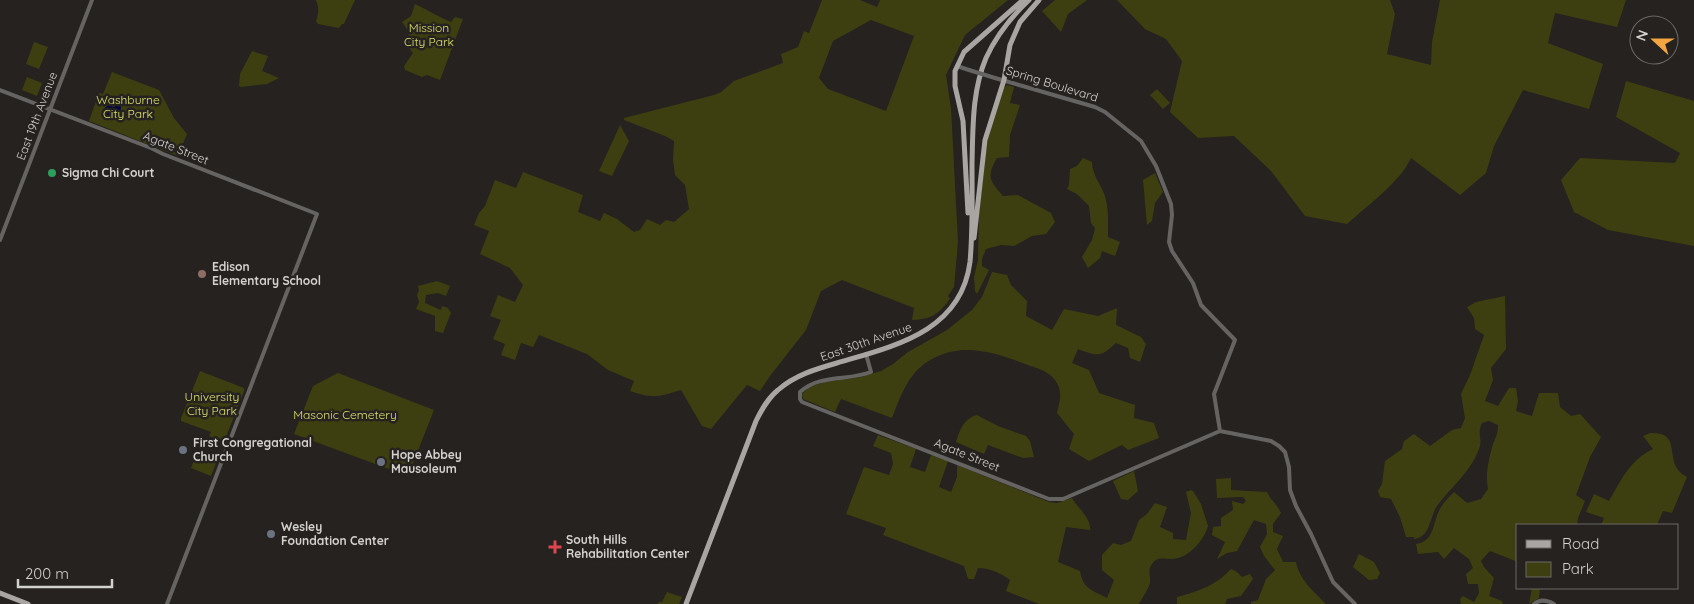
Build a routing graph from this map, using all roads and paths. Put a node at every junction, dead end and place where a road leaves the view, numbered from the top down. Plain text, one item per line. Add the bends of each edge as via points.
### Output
1 (92, 0) edge
2 (1023, 0) edge
3 (1029, 0) edge
4 (1039, 0) edge
5 (956, 66) junction
6 (1004, 80) junction
7 (0, 90) edge
8 (50, 109) junction
9 (0, 240) edge
10 (971, 246) junction
11 (970, 258) junction
12 (866, 354) junction
13 (1220, 431) junction
14 (0, 593) edge
15 (28, 604) edge
16 (167, 604) edge
17 (686, 604) edge
18 (1355, 604) edge
19 (1534, 604) edge
20 (1554, 604) edge

1 - 8 street, East 19th Avenue
2 - 5 main road via 964,52
3 - 10 main road, East 30th Avenue via 995,42 978,86 973,119
4 - 6 main road via 1013,37
5 - 6 street, Spring Boulevard, bridge
5 - 10 main road via 954,78 963,120
6 - 11 main road via 985,140
6 - 13 street, Spring Boulevard via 1101,110 1141,141 1156,166 1171,204 1169,242 1172,250 1193,283 1201,305 1234,337 1214,394
7 - 8 street, Agate Street
8 - 9 street, East 19th Avenue
8 - 16 street, Agate Street via 317,214
10 - 11 main road, East 30th Avenue
11 - 12 main road, East 30th Avenue via 962,294 941,320 905,341
12 - 13 street, Agate Street via 871,372 811,385 800,392 802,402 1049,498 1062,499
12 - 17 main road, East 30th Avenue via 811,370 778,389 767,402 756,421
13 - 18 street via 1271,441 1285,452 1290,490 1296,506 1333,582
14 - 15 main road
19 - 20 street via 1545,601

